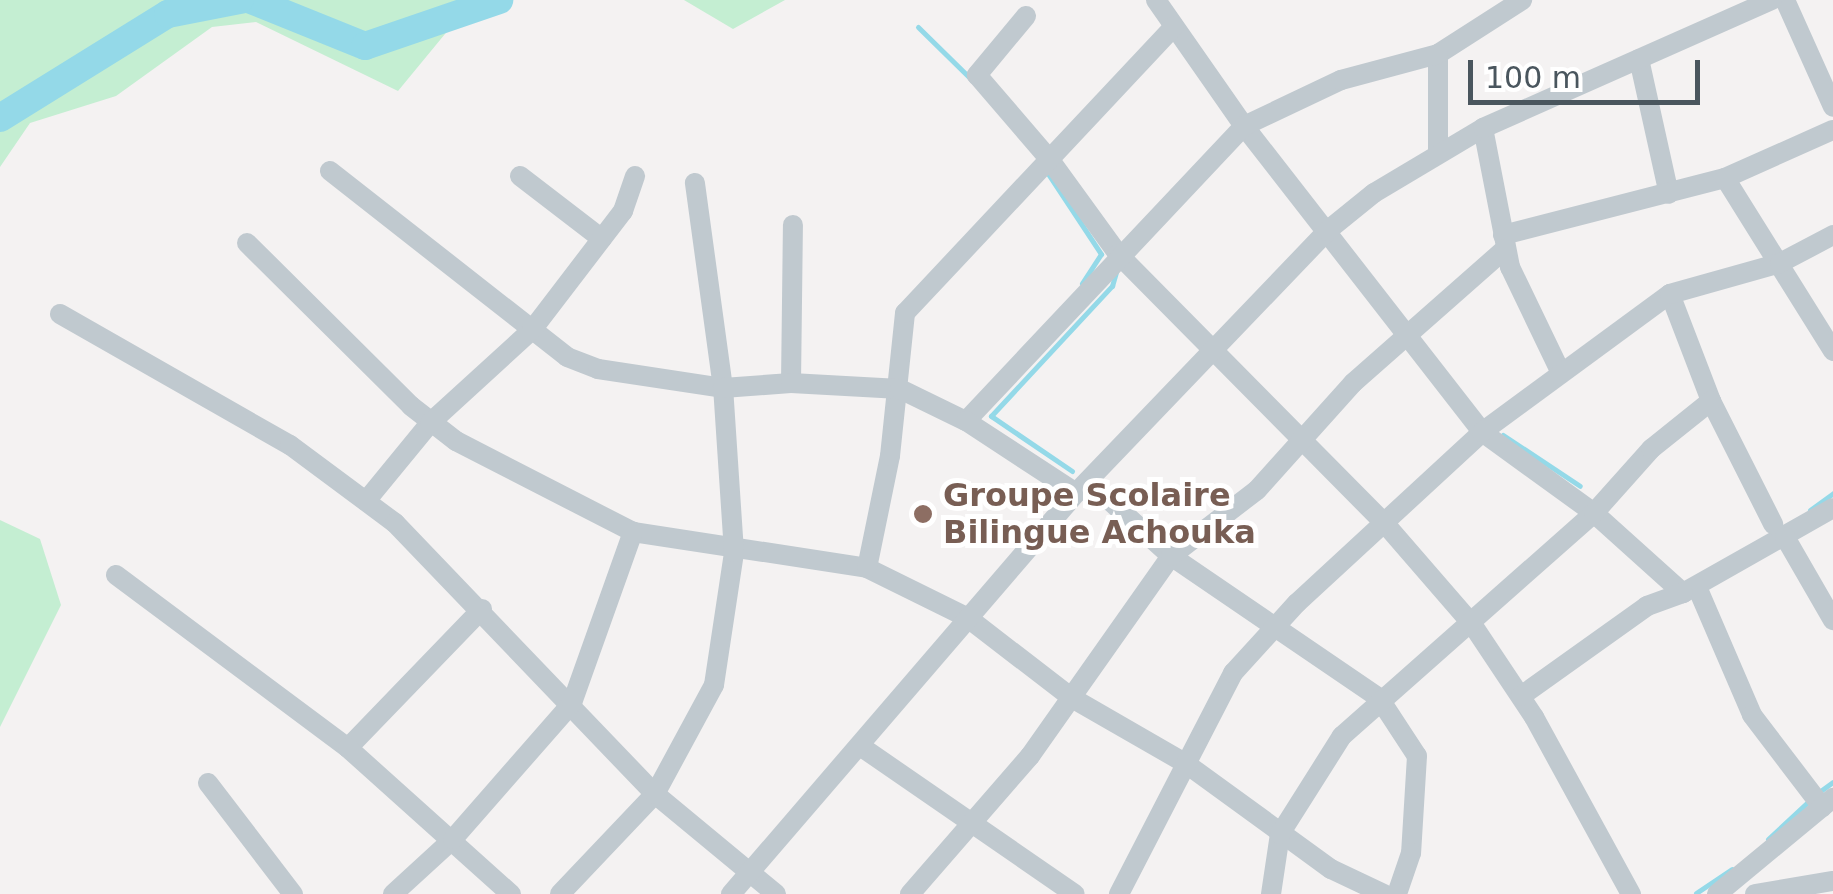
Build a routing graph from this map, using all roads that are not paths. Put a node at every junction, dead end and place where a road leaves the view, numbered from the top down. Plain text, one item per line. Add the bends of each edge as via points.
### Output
1 (1156, 0) edge
2 (1522, 0) edge
3 (1772, 0) edge
4 (1785, 0) edge
5 (1026, 16) dead end
6 (1174, 27) junction
7 (1438, 54) junction
8 (1639, 59) junction
9 (1833, 107) edge
10 (1244, 126) junction
11 (1483, 128) junction
12 (1833, 130) edge
13 (1438, 153) junction
14 (1050, 160) junction
15 (330, 171) dead end
16 (520, 176) dead end
17 (636, 176) dead end
18 (1724, 178) junction
19 (695, 182) dead end
20 (1669, 194) junction
21 (793, 225) dead end
22 (1327, 232) junction
23 (1833, 236) edge
24 (602, 239) junction
25 (247, 242) dead end
26 (1504, 242) junction
27 (1118, 254) junction
28 (1780, 263) junction
29 (1670, 294) junction
30 (60, 314) dead end
31 (532, 330) junction
32 (1405, 332) junction
33 (1833, 350) edge
34 (1214, 352) junction
35 (1559, 369) junction
36 (791, 383) junction
37 (723, 388) junction
38 (900, 390) junction
39 (1711, 401) junction
40 (966, 421) junction
41 (430, 423) junction
42 (1482, 432) junction
43 (1304, 442) junction
44 (1082, 487) junction
45 (366, 501) junction
46 (1833, 508) edge
47 (1594, 513) junction
48 (1387, 526) junction
49 (1779, 531) junction
50 (633, 532) junction
51 (734, 552) junction
52 (1171, 556) junction
53 (867, 568) junction
54 (116, 575) dead end
55 (1690, 590) junction
56 (482, 609) junction
57 (968, 618) junction
58 (1833, 620) edge
59 (1472, 624) junction
60 (1276, 625) junction
61 (1521, 696) junction
62 (1072, 698) junction
63 (1378, 698) junction
64 (572, 703) junction
65 (348, 748) junction
66 (863, 748) junction
67 (1185, 763) junction
68 (208, 783) dead end
69 (655, 794) junction
70 (1827, 802) edge
71 (972, 828) junction
72 (1280, 834) junction
73 (453, 839) junction
74 (752, 872) junction
75 (1833, 881) edge
76 (293, 894) edge
77 (392, 894) edge
78 (511, 894) edge
79 (560, 894) edge
80 (731, 894) edge
81 (776, 894) edge
82 (910, 894) edge
83 (1075, 894) edge
84 (1119, 894) edge
85 (1271, 894) edge
86 (1384, 894) edge
87 (1397, 894) edge
88 (1631, 894) edge
89 (1717, 894) edge
90 (1756, 894) edge

1 - 6 street
2 - 7 street
3 - 8 street
4 - 9 street
5 - 14 street via 976,75
6 - 10 street
6 - 14 street
7 - 10 street via 1341,80
7 - 13 street
8 - 11 street
8 - 20 street
10 - 22 street
10 - 27 street
11 - 13 street
11 - 26 street
12 - 18 street
13 - 22 street
14 - 27 street
14 - 38 street via 905,313
15 - 31 street
16 - 24 street
17 - 24 street via 623,211
18 - 20 street
18 - 28 street
19 - 37 street
20 - 26 street
21 - 36 street
22 - 32 street
22 - 34 street
23 - 28 street
24 - 31 street
25 - 41 street
26 - 32 street
26 - 35 street
27 - 34 street
27 - 40 street
28 - 29 street
28 - 33 street
29 - 35 street
29 - 39 street
30 - 45 street via 261,426
31 - 37 street via 567,357 598,368
31 - 41 street
32 - 42 street
32 - 43 street
34 - 43 street
34 - 44 street
35 - 42 street
36 - 37 street
36 - 38 street
37 - 51 street
38 - 40 street
38 - 53 street
39 - 47 street via 1651,448
39 - 49 street
40 - 44 street
41 - 45 street
41 - 50 street
42 - 47 street
42 - 48 street
43 - 48 street
43 - 52 street via 1257,490
44 - 52 street
44 - 57 street
45 - 56 street
46 - 49 street
47 - 55 street
47 - 59 street
48 - 59 street
48 - 60 street
49 - 55 street
49 - 58 street
50 - 51 street
50 - 64 street
51 - 53 street
51 - 69 street via 714,685
52 - 60 street
52 - 62 street
53 - 57 street
54 - 65 street
55 - 61 street via 1647,606
55 - 70 street via 1752,715
56 - 64 street
56 - 65 street
57 - 62 street
57 - 66 street
59 - 61 street
59 - 63 street
60 - 63 street
60 - 67 street via 1233,673
61 - 88 street
62 - 67 street
62 - 71 street
63 - 72 street via 1342,736
63 - 87 street via 1417,756 1411,853
64 - 69 street
64 - 73 street
65 - 73 street
66 - 71 street
66 - 74 street
67 - 72 street
67 - 84 street
68 - 76 street
69 - 74 street
69 - 79 street
70 - 89 street
71 - 82 street
71 - 83 street
72 - 85 street
72 - 86 street
73 - 77 street
73 - 78 street
74 - 80 street
74 - 81 street
75 - 90 street

